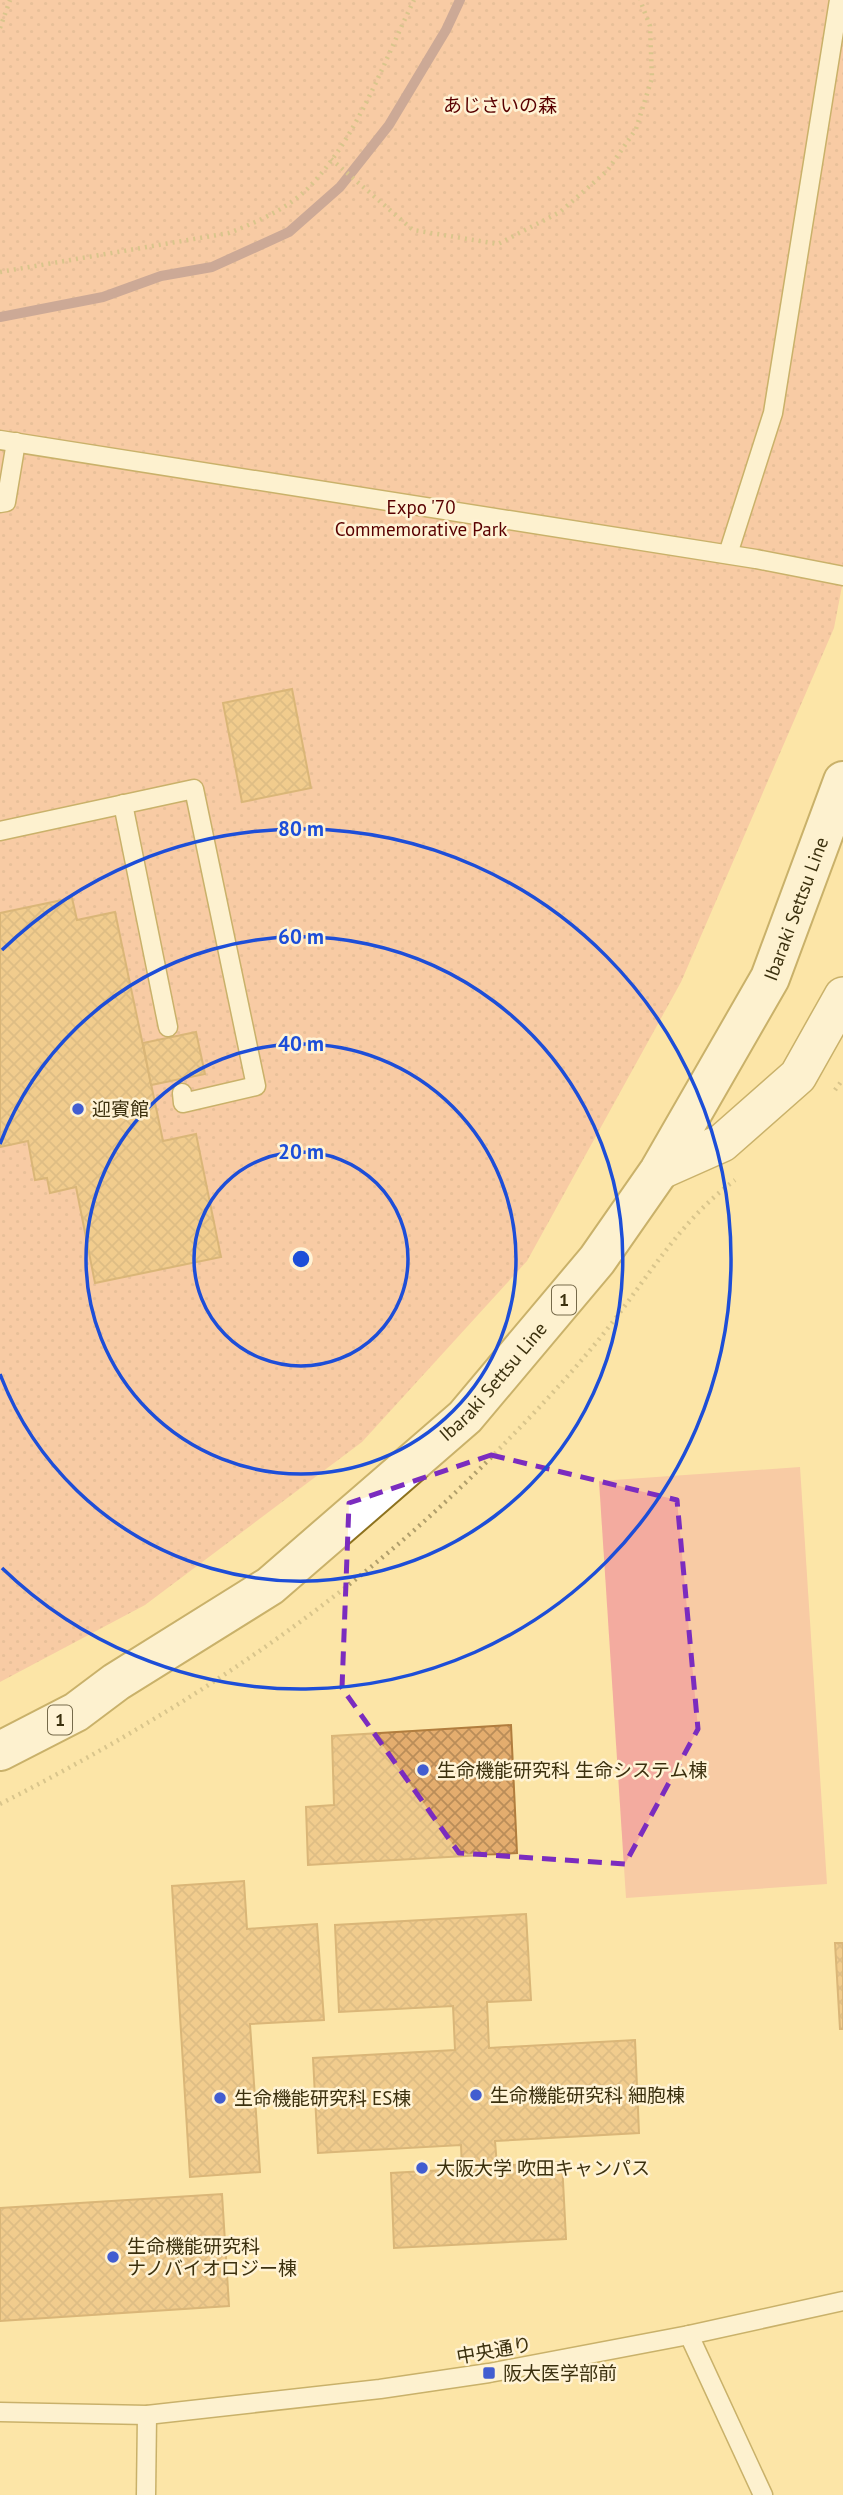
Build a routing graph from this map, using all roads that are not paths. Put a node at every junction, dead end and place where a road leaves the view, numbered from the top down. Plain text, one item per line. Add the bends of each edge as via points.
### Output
1 (839, 0) edge
2 (8, 441) edge
3 (0, 503) edge
4 (728, 554) junction
5 (843, 576) edge
6 (843, 781) edge
7 (123, 804) junction
8 (0, 831) edge
9 (842, 1004) edge
10 (169, 1027) dead end
11 (181, 1093) dead end
12 (660, 1171) junction
13 (0, 1751) edge
14 (843, 2301) edge
15 (689, 2335) junction
16 (0, 2412) edge
17 (147, 2415) junction
18 (146, 2495) edge
19 (763, 2495) edge

1 - 4 lane via 773,413
2 - 3 lane via 6,502
2 - 4 lane
4 - 5 lane
6 - 12 main road, Ibaraki Settsu Line / 1 via 770,978
7 - 8 lane
7 - 10 lane
7 - 11 lane via 194,789 256,1086 183,1103
9 - 12 street via 797,1076 722,1143
12 - 13 main road, Ibaraki Settsu Line / 1 via 597,1260 465,1417 270,1586 76,1712
14 - 15 lane, 中央通り
15 - 17 lane, 中央通り via 489,2373
15 - 19 lane
16 - 17 lane, 中央通り
17 - 18 lane

